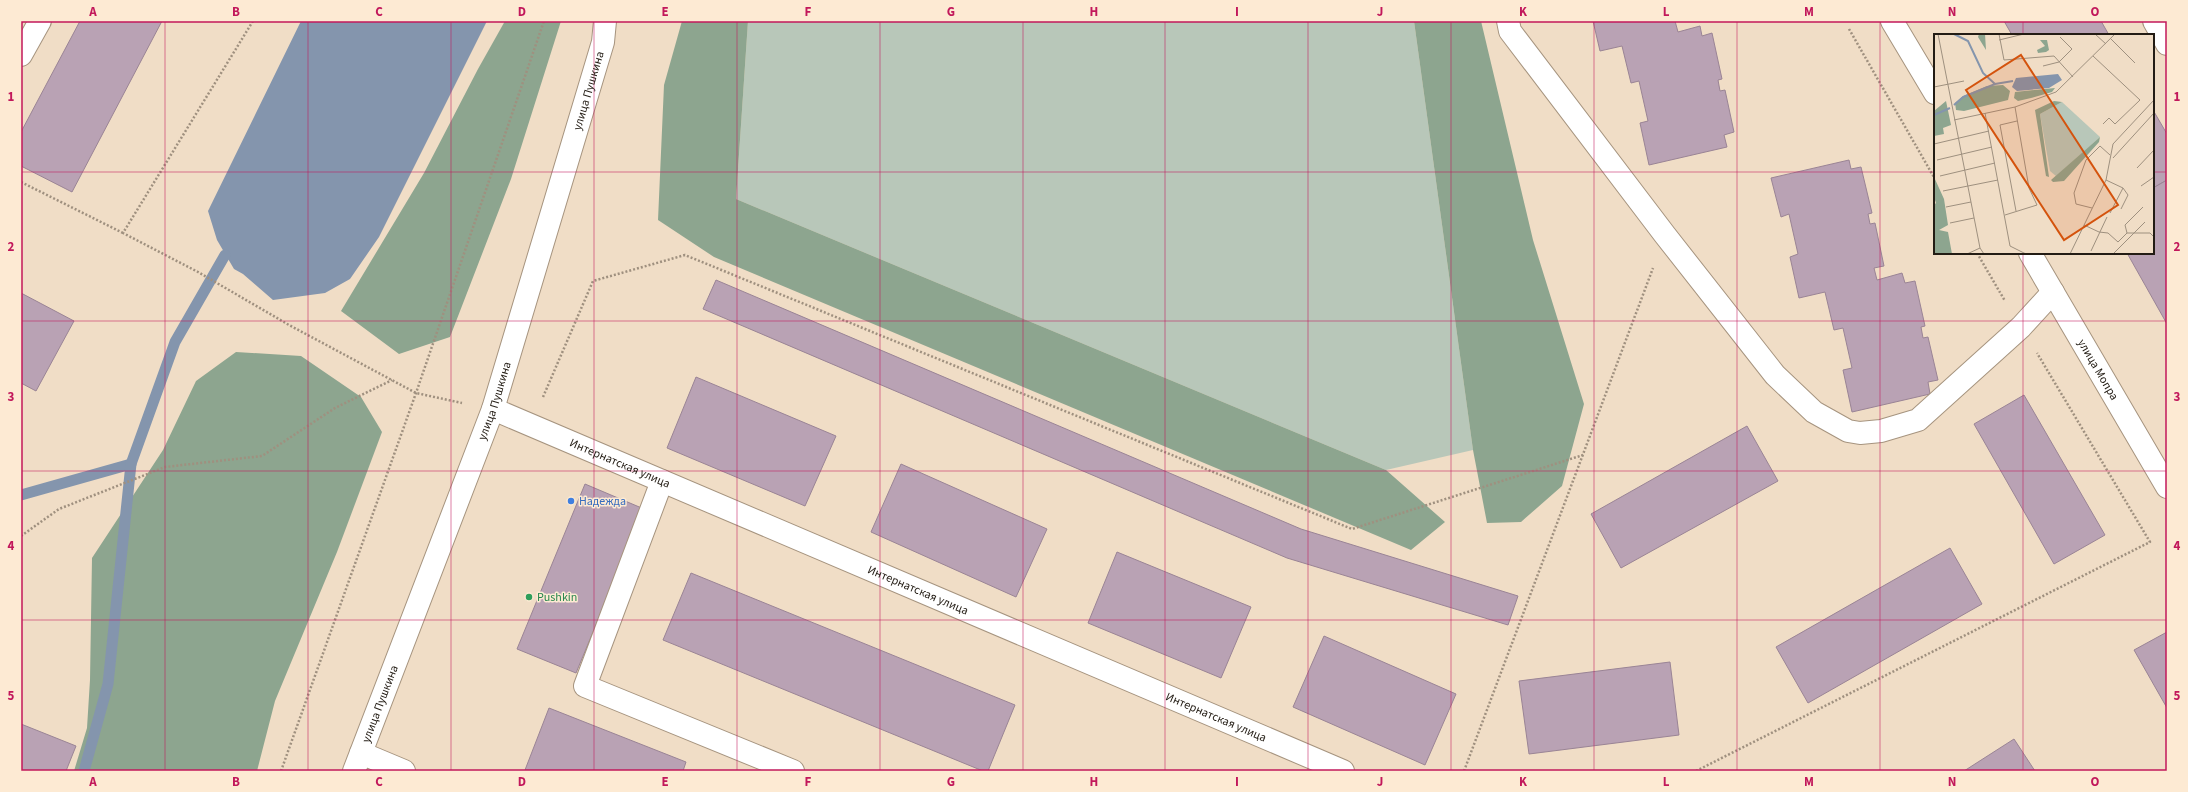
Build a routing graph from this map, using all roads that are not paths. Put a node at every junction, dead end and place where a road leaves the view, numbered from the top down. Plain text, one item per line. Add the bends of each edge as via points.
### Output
1 (40, 21) edge
2 (605, 21) edge
3 (1508, 21) edge
4 (1892, 21) edge
5 (2154, 21) edge
6 (2167, 44) edge
7 (21, 55) edge
8 (1934, 91) edge
9 (2031, 254) edge
10 (2053, 292) junction
11 (493, 409) junction
12 (662, 481) junction
13 (2167, 487) edge
14 (357, 762) edge
15 (404, 771) edge
16 (793, 771) edge
17 (1343, 771) edge

1 - 7 street
2 - 11 street, улица Пушкина via 603,42
3 - 10 street via 1510,31 1775,375 1814,412 1848,431 1881,431 1918,420 2020,327
4 - 8 street
5 - 6 street
9 - 10 street, улица Мопра
10 - 13 street, улица Мопра
11 - 12 street, Интернатская улица
11 - 14 street, улица Пушкина
12 - 16 street via 585,686
12 - 17 street, Интернатская улица
14 - 15 street

